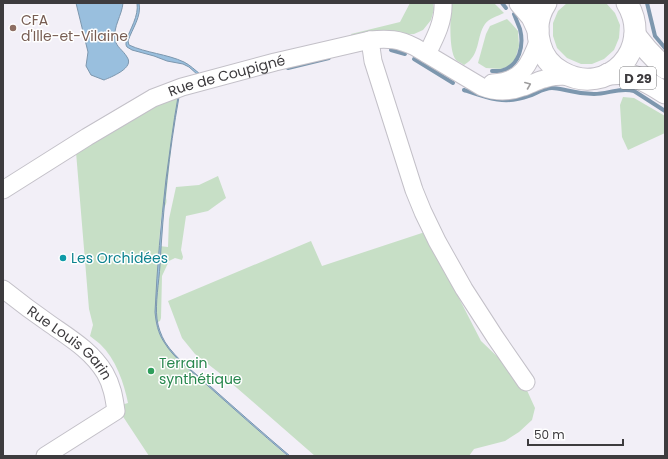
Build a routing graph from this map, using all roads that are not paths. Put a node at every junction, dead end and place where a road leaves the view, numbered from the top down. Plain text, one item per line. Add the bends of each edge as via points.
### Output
1 (443, 3) edge
2 (520, 3) edge
3 (546, 3) edge
4 (630, 5) edge
5 (538, 34) junction
6 (635, 35) junction
7 (370, 40) junction
8 (427, 54) junction
9 (665, 68) edge
10 (608, 74) junction
11 (569, 76) junction
12 (464, 77) junction
13 (665, 92) edge
14 (3, 190) edge
15 (3, 289) edge
16 (526, 382) dead end
17 (45, 456) edge

1 - 8 street via 442,21
2 - 5 main road via 532,17
3 - 5 main road via 539,18
4 - 6 main road
5 - 11 main road via 541,48 550,63
5 - 12 street, Rue de Coupigné via 533,54 526,67 515,77 493,83
6 - 9 main road, D 29
6 - 10 main road via 629,55 618,68
7 - 8 street, Rue de Coupigné via 385,38 405,42
7 - 14 street, Rue de Coupigné via 275,62 182,87 153,98
7 - 16 street via 373,61 423,212 464,289
8 - 12 street, Rue de Coupigné
10 - 11 main road via 590,79
10 - 13 main road, D 29 via 625,74 650,83
12 -> 11 street, Rue de Coupigné via 487,89 504,90 517,89 554,76
15 - 17 street, Rue Louis Garin via 86,349 106,374 114,396 116,411

